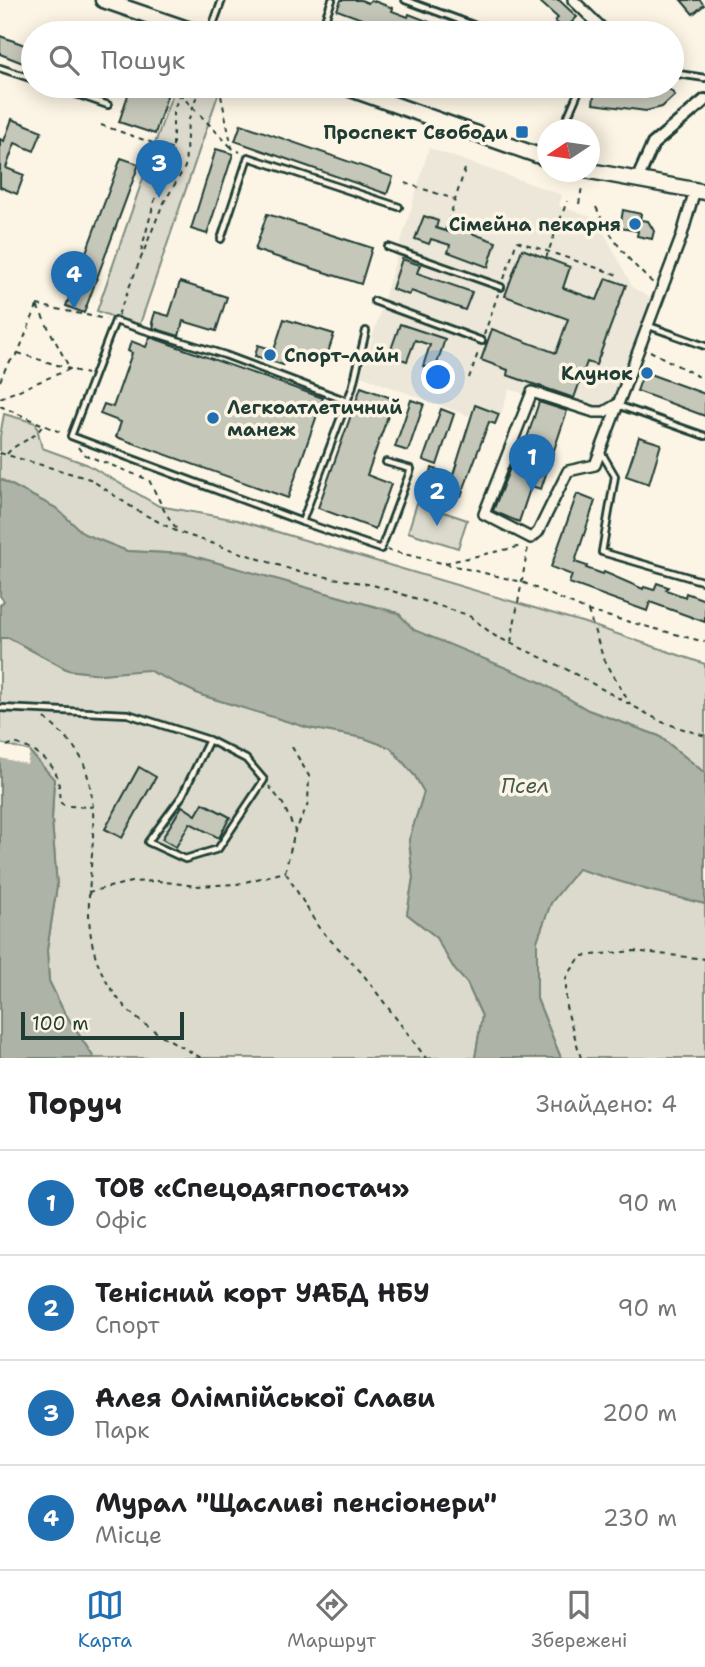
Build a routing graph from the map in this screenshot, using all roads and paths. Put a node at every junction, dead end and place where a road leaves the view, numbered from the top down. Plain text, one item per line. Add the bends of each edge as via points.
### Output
1 (103, 0) edge
2 (222, 0) edge
3 (332, 0) edge
4 (405, 0) edge
5 (573, 0) edge
6 (164, 21) edge
7 (214, 21) edge
8 (324, 21) edge
9 (462, 21) edge
10 (595, 21) edge
11 (0, 68) edge
12 (21, 75) edge
13 (684, 75) edge
14 (705, 78) edge
15 (88, 98) edge
16 (177, 98) edge
17 (184, 98) edge
18 (196, 98) edge
19 (222, 98) edge
20 (376, 98) edge
21 (576, 98) edge
22 (705, 100) edge
23 (108, 105) dead end
24 (193, 107) junction
25 (567, 119) edge
26 (101, 125) dead end
27 (232, 148) junction
28 (173, 150) junction
29 (537, 155) edge
30 (248, 157) junction
31 (466, 166) dead end
32 (600, 173) edge
33 (637, 180) junction
34 (405, 183) dead end
35 (582, 187) dead end
36 (700, 191) edge
37 (456, 200) junction
38 (567, 201) dead end
39 (579, 204) dead end
40 (399, 207) dead end
41 (596, 207) dead end
42 (445, 231) dead end
43 (221, 239) dead end
44 (388, 247) dead end
45 (548, 251) junction
46 (139, 258) junction
47 (546, 258) dead end
48 (621, 275) dead end
49 (501, 287) junction
50 (662, 291) junction
51 (373, 301) dead end
52 (37, 305) junction
53 (115, 321) junction
54 (649, 326) junction
55 (366, 331) dead end
56 (482, 341) junction
57 (641, 345) junction
58 (705, 346) edge
59 (18, 352) junction
60 (0, 364) edge
61 (7, 365) junction
62 (70, 369) junction
63 (94, 376) junction
64 (469, 378) dead end
65 (705, 380) edge
66 (0, 381) edge
67 (0, 398) edge
68 (346, 401) junction
69 (616, 405) junction
70 (0, 406) edge
71 (42, 426) junction
72 (71, 436) junction
73 (705, 436) edge
74 (599, 450) junction
75 (0, 453) edge
76 (6, 455) junction
77 (386, 462) dead end
78 (302, 522) junction
79 (178, 532) junction
80 (381, 549) junction
81 (442, 563) junction
82 (522, 582) junction
83 (705, 582) edge
84 (589, 611) junction
85 (705, 642) edge
86 (510, 643) junction
87 (630, 705) junction
88 (0, 708) edge
89 (36, 710) junction
90 (705, 736) edge
91 (209, 740) junction
92 (7, 746) dead end
93 (292, 747) dead end
94 (264, 780) junction
95 (93, 807) junction
96 (295, 831) junction
97 (285, 872) junction
98 (88, 892) junction
99 (705, 959) edge
100 (201, 1058) edge
101 (426, 1058) edge
102 (580, 1058) edge

1 - 6 main road
2 - 7 lane
3 - 8 lane
4 - 9 lane
5 - 10 street
11 - 12 lane
13 - 14 lane
15 - 23 lane
16 - 28 path
17 - 24 path
18 - 24 path
19 - 27 path
20 - 29 main road
21 - 25 lane
22 - 33 street via 653,144
24 - 27 path
24 - 46 path via 185,167
26 - 28 path
27 - 30 path
28 - 46 path
30 - 40 lane
30 - 43 lane
31 - 37 path
32 - 33 main road
33 - 36 main road
34 - 37 path
35 - 39 path
36 - 50 street
37 - 42 path
38 - 45 path
41 - 50 path via 631,264
44 - 49 lane
45 - 47 path
45 - 48 path
45 - 49 path via 517,241
46 - 53 path
49 - 56 path
50 - 54 street
51 - 56 lane
52 - 53 path
52 - 59 path
52 - 62 path
53 - 63 lane
53 - 68 lane via 225,355
54 - 57 street
54 - 58 lane
55 - 68 lane
56 - 64 path
57 - 65 path
57 - 69 street
59 - 61 path
59 - 62 path
60 - 61 path
61 - 66 path
62 - 63 path
62 - 67 path
63 - 72 lane
68 - 78 lane
69 - 73 lane
69 - 74 street
69 - 74 street via 594,412 532,392 484,514 531,538 568,471 595,466
70 - 71 path
71 - 72 path
71 - 76 path via 38,434 14,445
72 - 78 lane
72 - 79 path via 83,454 149,480
74 - 83 lane via 615,477 602,551
75 - 76 path
76 - 79 path via 90,479
77 - 80 lane via 411,469
78 - 80 lane
79 - 86 path via 299,572 373,585 468,615
80 - 81 path
81 - 82 path
81 - 82 path via 523,546 530,539
82 - 84 path
82 - 86 path
84 - 85 path
84 - 87 path via 603,657
86 - 87 path
87 - 90 path
88 - 89 lane
89 - 91 lane via 128,714
89 - 95 path via 65,736 85,764
91 - 94 lane via 246,759
91 - 94 lane via 183,796 148,842 185,859 218,849
92 - 95 path via 14,743 32,749 48,763 58,779 61,803
93 - 96 path via 309,776 308,804
94 - 96 path via 283,804
95 - 98 path
96 - 97 path
97 - 98 path via 237,884 131,882
97 - 101 path via 319,928 362,973
98 - 100 path via 90,939 111,989 139,1020
99 - 102 path via 634,951 581,956 566,978 566,1007

